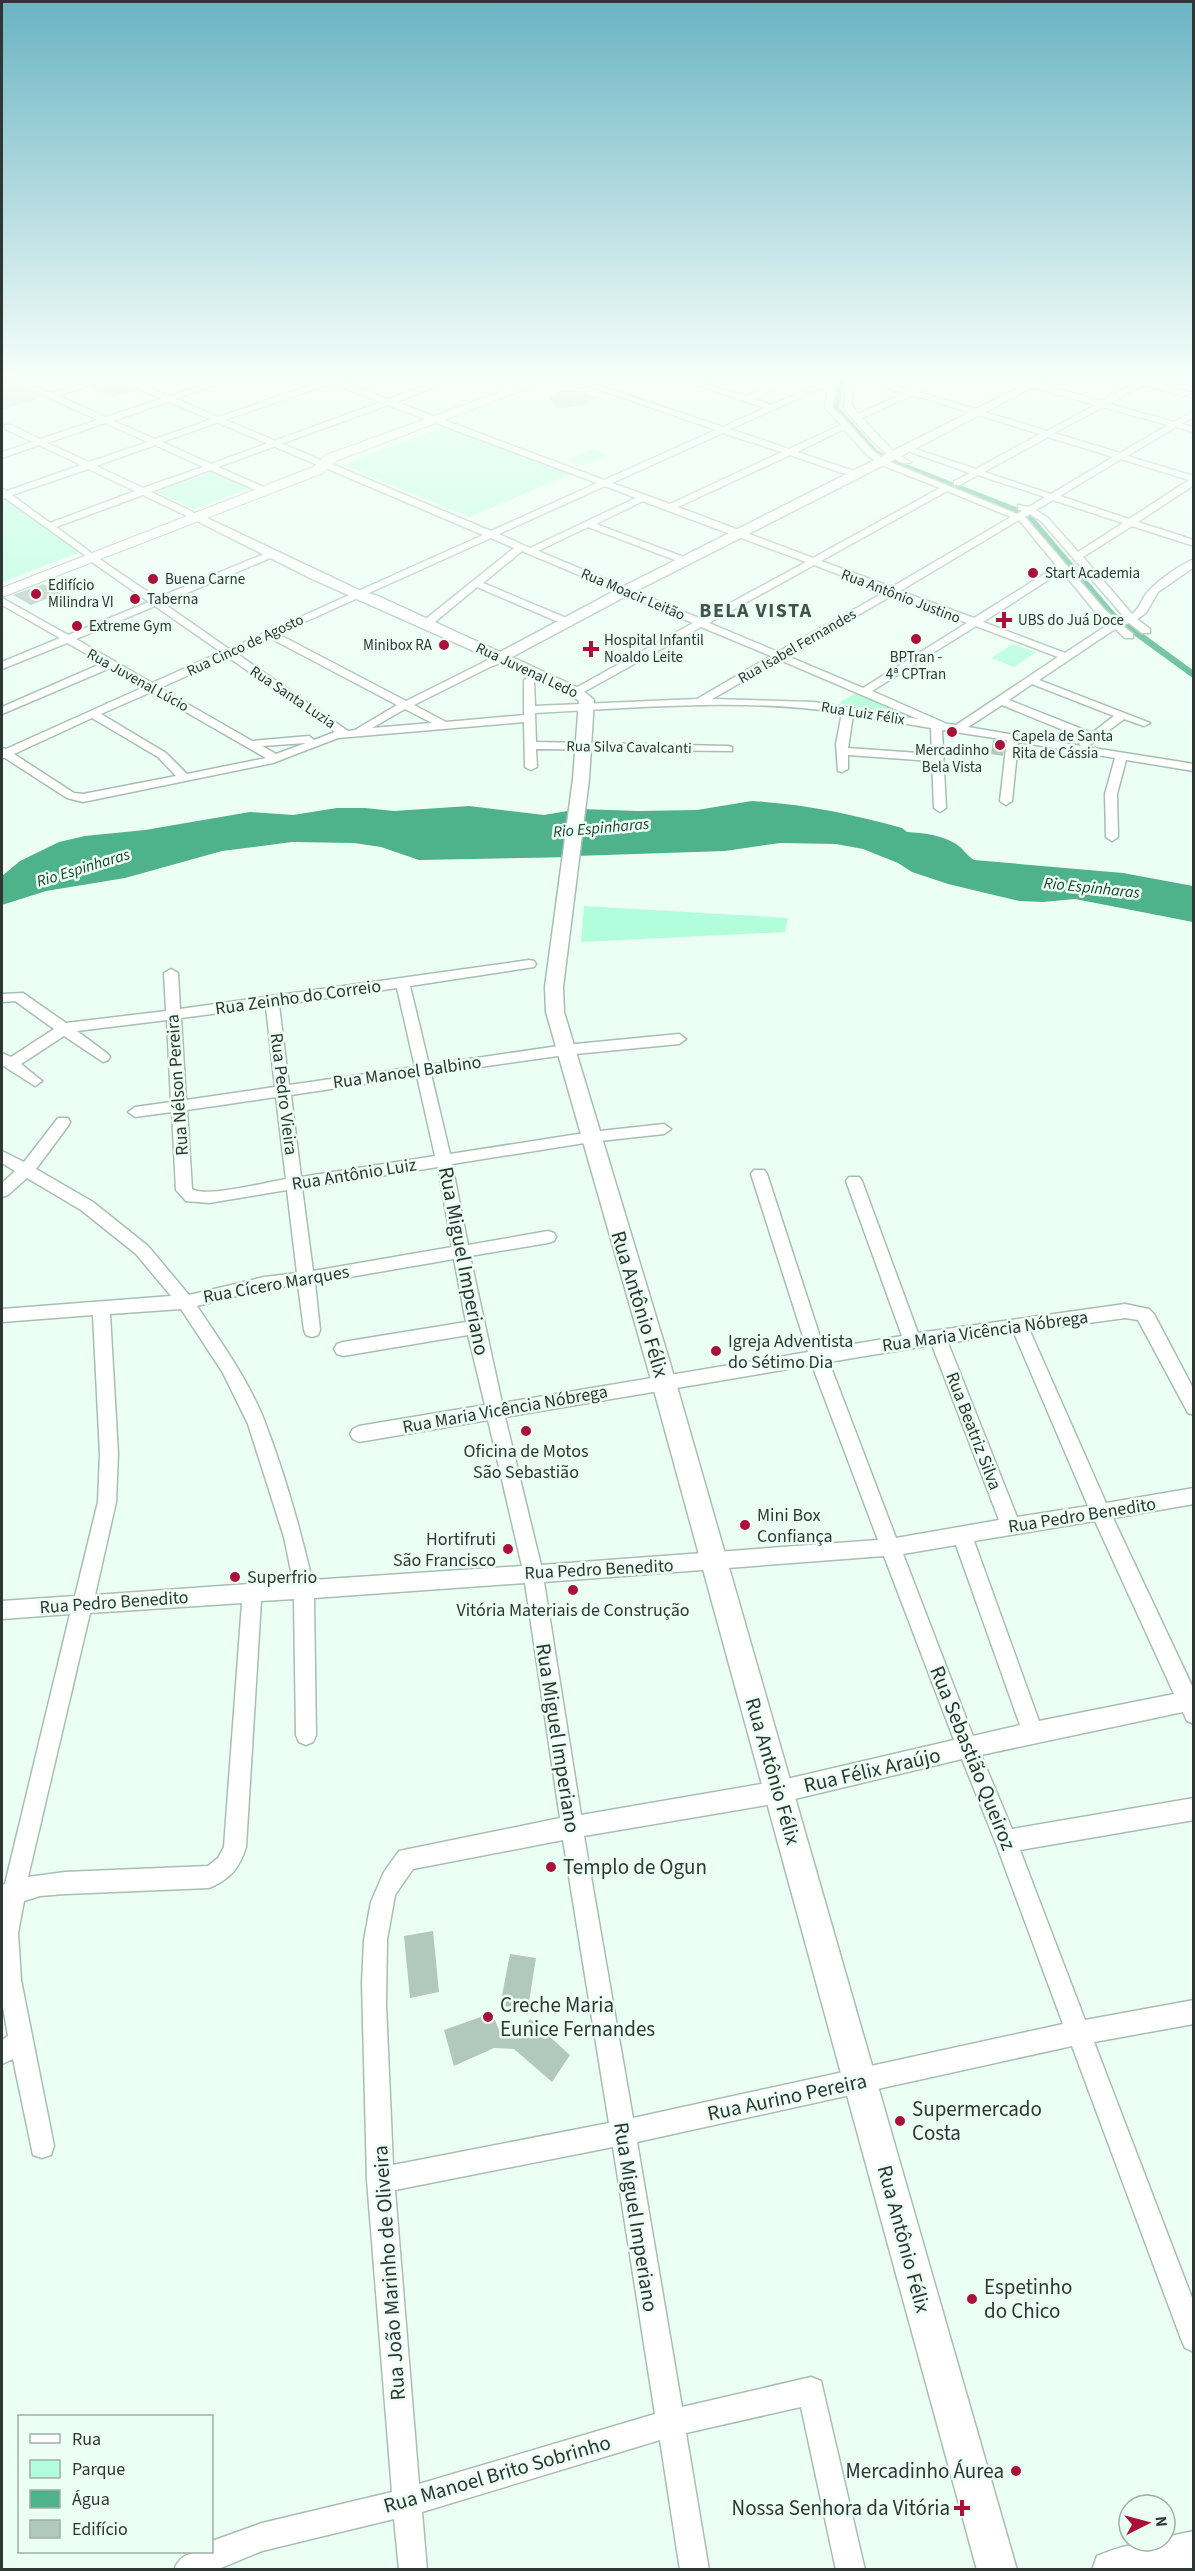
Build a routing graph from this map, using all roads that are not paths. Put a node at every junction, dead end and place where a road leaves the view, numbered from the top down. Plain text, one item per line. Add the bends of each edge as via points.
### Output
1 (13, 501) edge
2 (118, 501) edge
3 (163, 501) edge
4 (230, 501) edge
5 (236, 501) edge
6 (411, 501) edge
7 (563, 501) edge
8 (636, 501) edge
9 (650, 501) edge
10 (684, 501) edge
11 (805, 501) edge
12 (923, 501) edge
13 (977, 501) edge
14 (1005, 501) edge
15 (1045, 501) edge
16 (1060, 501) edge
17 (1161, 501) edge
18 (669, 508) junction
19 (1029, 510) junction
20 (196, 516) junction
21 (1017, 516) junction
22 (1128, 522) junction
23 (588, 524) junction
24 (49, 526) junction
25 (488, 534) junction
26 (739, 534) junction
27 (1194, 543) edge
28 (526, 549) junction
29 (272, 554) junction
30 (89, 556) junction
31 (1077, 556) junction
32 (686, 561) junction
33 (813, 562) junction
34 (1194, 562) edge
35 (1064, 566) junction
36 (478, 584) junction
37 (2, 585) edge
38 (625, 591) junction
39 (891, 592) junction
40 (2, 593) edge
41 (356, 594) junction
42 (2, 602) edge
43 (157, 602) junction
44 (567, 622) junction
45 (1123, 622) junction
46 (703, 623) junction
47 (426, 624) junction
48 (974, 624) junction
49 (1146, 630) dead end
50 (270, 633) junction
51 (1128, 636) dead end
52 (66, 640) junction
53 (227, 652) junction
54 (780, 656) junction
55 (1065, 656) junction
56 (496, 660) junction
57 (110, 664) junction
58 (2, 666) edge
59 (529, 680) junction
60 (1030, 680) junction
61 (152, 688) junction
62 (865, 691) junction
63 (576, 692) junction
64 (1000, 700) junction
65 (699, 702) junction
66 (403, 706) junction
67 (586, 707) junction
68 (2, 711) edge
69 (848, 711) junction
70 (93, 714) junction
71 (528, 714) junction
72 (1122, 715) junction
73 (1144, 723) dead end
74 (939, 725) junction
75 (445, 726) junction
76 (958, 728) junction
77 (350, 734) junction
78 (324, 738) junction
79 (1013, 738) junction
80 (1093, 738) junction
81 (251, 744) junction
82 (530, 745) junction
83 (584, 745) junction
84 (1080, 748) junction
85 (728, 749) dead end
86 (842, 751) junction
87 (3, 753) edge
88 (1122, 755) junction
89 (937, 758) junction
90 (276, 759) junction
91 (531, 767) dead end
92 (1194, 768) edge
93 (842, 769) dead end
94 (186, 779) junction
95 (1006, 801) dead end
96 (940, 808) dead end
97 (1112, 837) dead end
98 (542, 968) junction
99 (171, 973) dead end
100 (403, 983) junction
101 (2, 998) edge
102 (272, 1002) junction
103 (172, 1014) junction
104 (66, 1028) junction
105 (679, 1039) dead end
106 (565, 1050) junction
107 (103, 1057) dead end
108 (6, 1061) edge
109 (424, 1070) junction
110 (35, 1081) dead end
111 (284, 1089) junction
112 (178, 1106) junction
113 (135, 1112) dead end
114 (63, 1122) dead end
115 (664, 1129) dead end
116 (591, 1137) junction
117 (2, 1156) edge
118 (444, 1160) junction
119 (26, 1170) junction
120 (759, 1174) dead end
121 (854, 1181) dead end
122 (295, 1183) junction
123 (2, 1191) edge
124 (187, 1196) joint
125 (548, 1237) dead end
126 (462, 1251) junction
127 (307, 1278) junction
128 (185, 1302) junction
129 (101, 1309) junction
130 (2, 1316) edge
131 (1019, 1325) junction
132 (475, 1327) junction
133 (312, 1330) dead end
134 (937, 1337) junction
135 (912, 1341) junction
136 (343, 1349) dead end
137 (818, 1357) junction
138 (664, 1383) junction
139 (1194, 1408) edge
140 (495, 1410) junction
141 (359, 1434) dead end
142 (1194, 1496) edge
143 (1100, 1511) junction
144 (1011, 1526) junction
145 (962, 1535) junction
146 (891, 1547) junction
147 (714, 1561) junction
148 (533, 1573) junction
149 (304, 1588) junction
150 (252, 1592) junction
151 (83, 1603) junction
152 (2, 1610) edge
153 (1192, 1705) edge
154 (1033, 1732) junction
155 (306, 1735) dead end
156 (967, 1747) junction
157 (778, 1792) junction
158 (1194, 1809) edge
159 (572, 1827) junction
160 (1006, 1841) junction
161 (407, 1859) joint
162 (8, 1894) edge
163 (1194, 2012) edge
164 (1078, 2033) junction
165 (11, 2048) edge
166 (860, 2080) junction
167 (622, 2133) junction
168 (42, 2146) dead end
169 (380, 2180) junction
170 (1194, 2339) edge
171 (670, 2424) junction
172 (407, 2502) junction
173 (1194, 2550) edge
174 (188, 2570) edge
175 (413, 2570) edge
176 (695, 2570) edge
177 (851, 2570) edge
178 (997, 2570) edge
179 (1111, 2570) edge

1 - 24 street, Rua Santa Luzia
2 - 24 street
3 - 20 street
4 - 20 main road
5 - 20 main road
6 - 25 street, Rua Moacir Leitão
7 - 25 street, Rua Cinco de Agosto
8 - 23 street
9 - 18 street, Rua Antônio Justino
10 - 18 street
11 - 26 main road
12 - 33 street
13 - 21 street
14 - 19 street
15 - 19 street, Rua Isabel Fernandes
16 - 22 street
17 - 22 street
18 - 26 street, Rua Antônio Justino
19 - 21 street, Rua Isabel Fernandes
19 - 31 street via 1045,520
20 - 29 main road, Rua Juvenal Ledo
20 - 30 main road
21 - 35 street
21 - 39 street, Rua Isabel Fernandes
22 - 27 street
22 - 31 street
23 - 28 street
23 - 32 street
24 - 30 street, Rua Santa Luzia
25 - 28 street, Rua Moacir Leitão
25 - 41 street, Rua Cinco de Agosto
26 - 32 main road
26 - 33 street, Rua Antônio Justino
28 - 36 street
28 - 38 street, Rua Moacir Leitão
29 - 41 main road, Rua Juvenal Ledo
29 - 43 street
30 - 37 main road
30 - 40 main road
30 - 43 street, Rua Santa Luzia
31 - 45 street
32 - 38 main road
33 - 39 street, Rua Antônio Justino
33 - 46 street
34 - 45 street via 1155,590 1145,608
35 - 45 street
35 - 48 street
36 - 44 street
36 - 47 street
38 - 44 main road
38 - 46 street, Rua Moacir Leitão
39 - 48 street, Rua Antônio Justino
39 - 54 street, Rua Isabel Fernandes
41 - 47 main road, Rua Juvenal Ledo
41 - 50 street, Rua Cinco de Agosto
41 - 56 main road, Rua Juvenal Ledo via 365,603
42 - 52 street, Rua Juvenal Lúcio
43 - 52 street
43 - 53 street, Rua Santa Luzia
44 - 56 main road
45 - 49 street
45 - 51 street
45 - 55 street
46 - 54 street, Rua Moacir Leitão
46 - 63 street
47 - 56 main road, Rua Juvenal Ledo
48 - 55 street, Rua Antônio Justino
48 - 62 street
50 - 53 street, Rua Cinco de Agosto
50 - 66 street
52 - 57 street, Rua Juvenal Lúcio
52 - 58 street
53 - 61 street, Rua Cinco de Agosto
53 - 77 street, Rua Santa Luzia
54 - 62 street, Rua Moacir Leitão
54 - 65 street, Rua Isabel Fernandes
55 - 60 street
56 - 59 main road, Rua Juvenal Ledo
56 - 63 main road, Rua Juvenal Ledo
56 - 66 street
57 - 61 street, Rua Juvenal Lúcio
57 - 68 street
59 - 67 main road, Rua Juvenal Ledo
59 - 71 street
60 - 64 street
60 - 72 street
61 - 70 street, Rua Cinco de Agosto
61 - 81 street, Rua Juvenal Lúcio
62 - 74 street, Rua Moacir Leitão
63 - 67 main road, Rua Juvenal Ledo via 587,700
64 - 76 street
64 - 80 street
65 - 67 street, Rua Luiz Félix
65 - 69 street, Rua Luiz Félix via 804,705
66 - 75 street
66 - 77 street
67 - 71 street, Rua Luiz Félix
67 - 83 main road, Rua Antônio Félix
69 - 74 street, Rua Luiz Félix
69 - 86 street
70 - 87 street, Rua Cinco de Agosto
70 - 94 street via 167,759
71 - 75 street, Rua Luiz Félix
71 - 82 street
72 - 73 street
72 - 80 street
74 - 76 street, Rua Luiz Félix
74 - 89 street
75 - 77 street, Rua Luiz Félix
76 - 79 street, Rua Luiz Félix
77 - 78 street
78 - 81 street
78 - 90 street
79 - 84 street, Rua Luiz Félix
79 - 95 street
80 - 84 street
81 - 90 street, Rua Juvenal Lúcio
82 - 83 street, Rua Silva Cavalcanti
82 - 91 street
83 - 85 street, Rua Silva Cavalcanti
83 - 98 main road, Rua Antônio Félix via 581,779
84 - 88 street, Rua Luiz Félix
86 - 89 street
86 - 93 street
87 - 94 street via 71,796 90,797
88 - 92 street, Rua Luiz Félix
88 - 97 street via 1111,794
89 - 96 street
90 - 94 street
98 - 100 street, Rua Zeinho do Correio
98 - 106 main road, Rua Antônio Félix
99 - 103 street, Rua Nélson Pereira
100 - 102 street, Rua Zeinho do Correio
100 - 109 street, Rua Miguel Imperiano
101 - 104 street via 18,996
102 - 103 street, Rua Zeinho do Correio
102 - 111 street, Rua Pedro Vieira
103 - 104 street, Rua Zeinho do Correio
103 - 112 street, Rua Nélson Pereira
104 - 107 street
104 - 108 street
105 - 106 street, Rua Manoel Balbino
106 - 109 street, Rua Manoel Balbino
106 - 116 main road, Rua Antônio Félix
108 - 110 street
109 - 111 street, Rua Manoel Balbino
109 - 118 street, Rua Miguel Imperiano
111 - 112 street, Rua Manoel Balbino
111 - 122 street, Rua Pedro Vieira
112 - 113 street, Rua Manoel Balbino
112 - 124 street, Rua Nélson Pereira
114 - 119 street
115 - 116 street, Rua Antônio Luiz
116 - 118 street, Rua Antônio Luiz
116 - 138 main road, Rua Antônio Félix
117 - 119 street
118 - 122 street, Rua Antônio Luiz
118 - 126 street, Rua Miguel Imperiano
119 - 123 street
119 - 128 street via 87,1206 142,1250
120 - 137 street, Rua Sebastião Queiroz
121 - 135 street
122 - 124 street, Rua Antônio Luiz via 209,1197
122 - 127 street, Rua Pedro Vieira
125 - 126 street, Rua Cícero Marques
126 - 127 street, Rua Cícero Marques
126 - 132 street, Rua Miguel Imperiano
127 - 128 street, Rua Cícero Marques via 264,1283
127 - 133 street, Rua Pedro Vieira
128 - 129 street, Rua Cícero Marques
128 - 149 street via 229,1368 256,1424 293,1537
129 - 130 street, Rua Cícero Marques
129 - 151 street via 109,1454 107,1502
131 - 134 street, Rua Maria Vicência Nóbrega
131 - 139 street, Rua Maria Vicência Nóbrega via 1125,1311 1143,1314
131 - 143 street
132 - 136 street
132 - 140 street, Rua Miguel Imperiano
134 - 135 street, Rua Maria Vicência Nóbrega
134 - 144 street, Rua Beatriz Silva
135 - 137 street, Rua Maria Vicência Nóbrega
137 - 138 street, Rua Maria Vicência Nóbrega
137 - 146 street, Rua Sebastião Queiroz
138 - 140 street, Rua Maria Vicência Nóbrega
138 - 147 main road, Rua Antônio Félix
140 - 141 street, Rua Maria Vicência Nóbrega
140 - 148 street, Rua Miguel Imperiano
142 - 143 street, Rua Pedro Benedito
143 - 144 street, Rua Pedro Benedito
143 - 153 street
144 - 145 street, Rua Pedro Benedito
145 - 146 street, Rua Pedro Benedito
145 - 154 street
146 - 147 street, Rua Pedro Benedito
146 - 156 street, Rua Sebastião Queiroz
147 - 148 street, Rua Pedro Benedito
147 - 157 main road, Rua Antônio Félix
148 - 149 street, Rua Pedro Benedito
148 - 159 street, Rua Miguel Imperiano
149 - 150 street, Rua Pedro Benedito
149 - 155 street
150 - 151 street, Rua Pedro Benedito
150 - 162 street via 235,1847 220,1873 192,1879 40,1885
151 - 152 street, Rua Pedro Benedito
151 - 162 street
153 - 154 street, Rua Félix Araújo
154 - 156 street, Rua Félix Araújo
156 - 157 street, Rua Félix Araújo
156 - 160 street, Rua Sebastião Queiroz
157 - 159 street, Rua Félix Araújo
157 - 166 main road, Rua Antônio Félix
158 - 160 street
159 - 161 street, Rua Félix Araújo
159 - 167 street, Rua Miguel Imperiano
160 - 164 street, Rua Sebastião Queiroz
161 - 169 street, Rua João Marinho de Oliveira via 392,1876 378,1919 375,1976
162 - 165 street
163 - 164 street, Rua Aurino Pereira
164 - 166 street, Rua Aurino Pereira
164 - 170 street, Rua Sebastião Queiroz
165 - 168 street
166 - 167 street, Rua Aurino Pereira
166 - 178 main road, Rua Antônio Félix
167 - 169 street, Rua Aurino Pereira
167 - 171 street, Rua Miguel Imperiano
169 - 172 street, Rua João Marinho de Oliveira
171 - 172 street, Rua Manoel Brito Sobrinho
171 - 176 street, Rua Miguel Imperiano
171 - 177 street, Rua Manoel Brito Sobrinho via 811,2391
172 - 174 street, Rua Manoel Brito Sobrinho via 262,2537 213,2555
172 - 175 street, Rua João Marinho de Oliveira
173 - 179 main road

